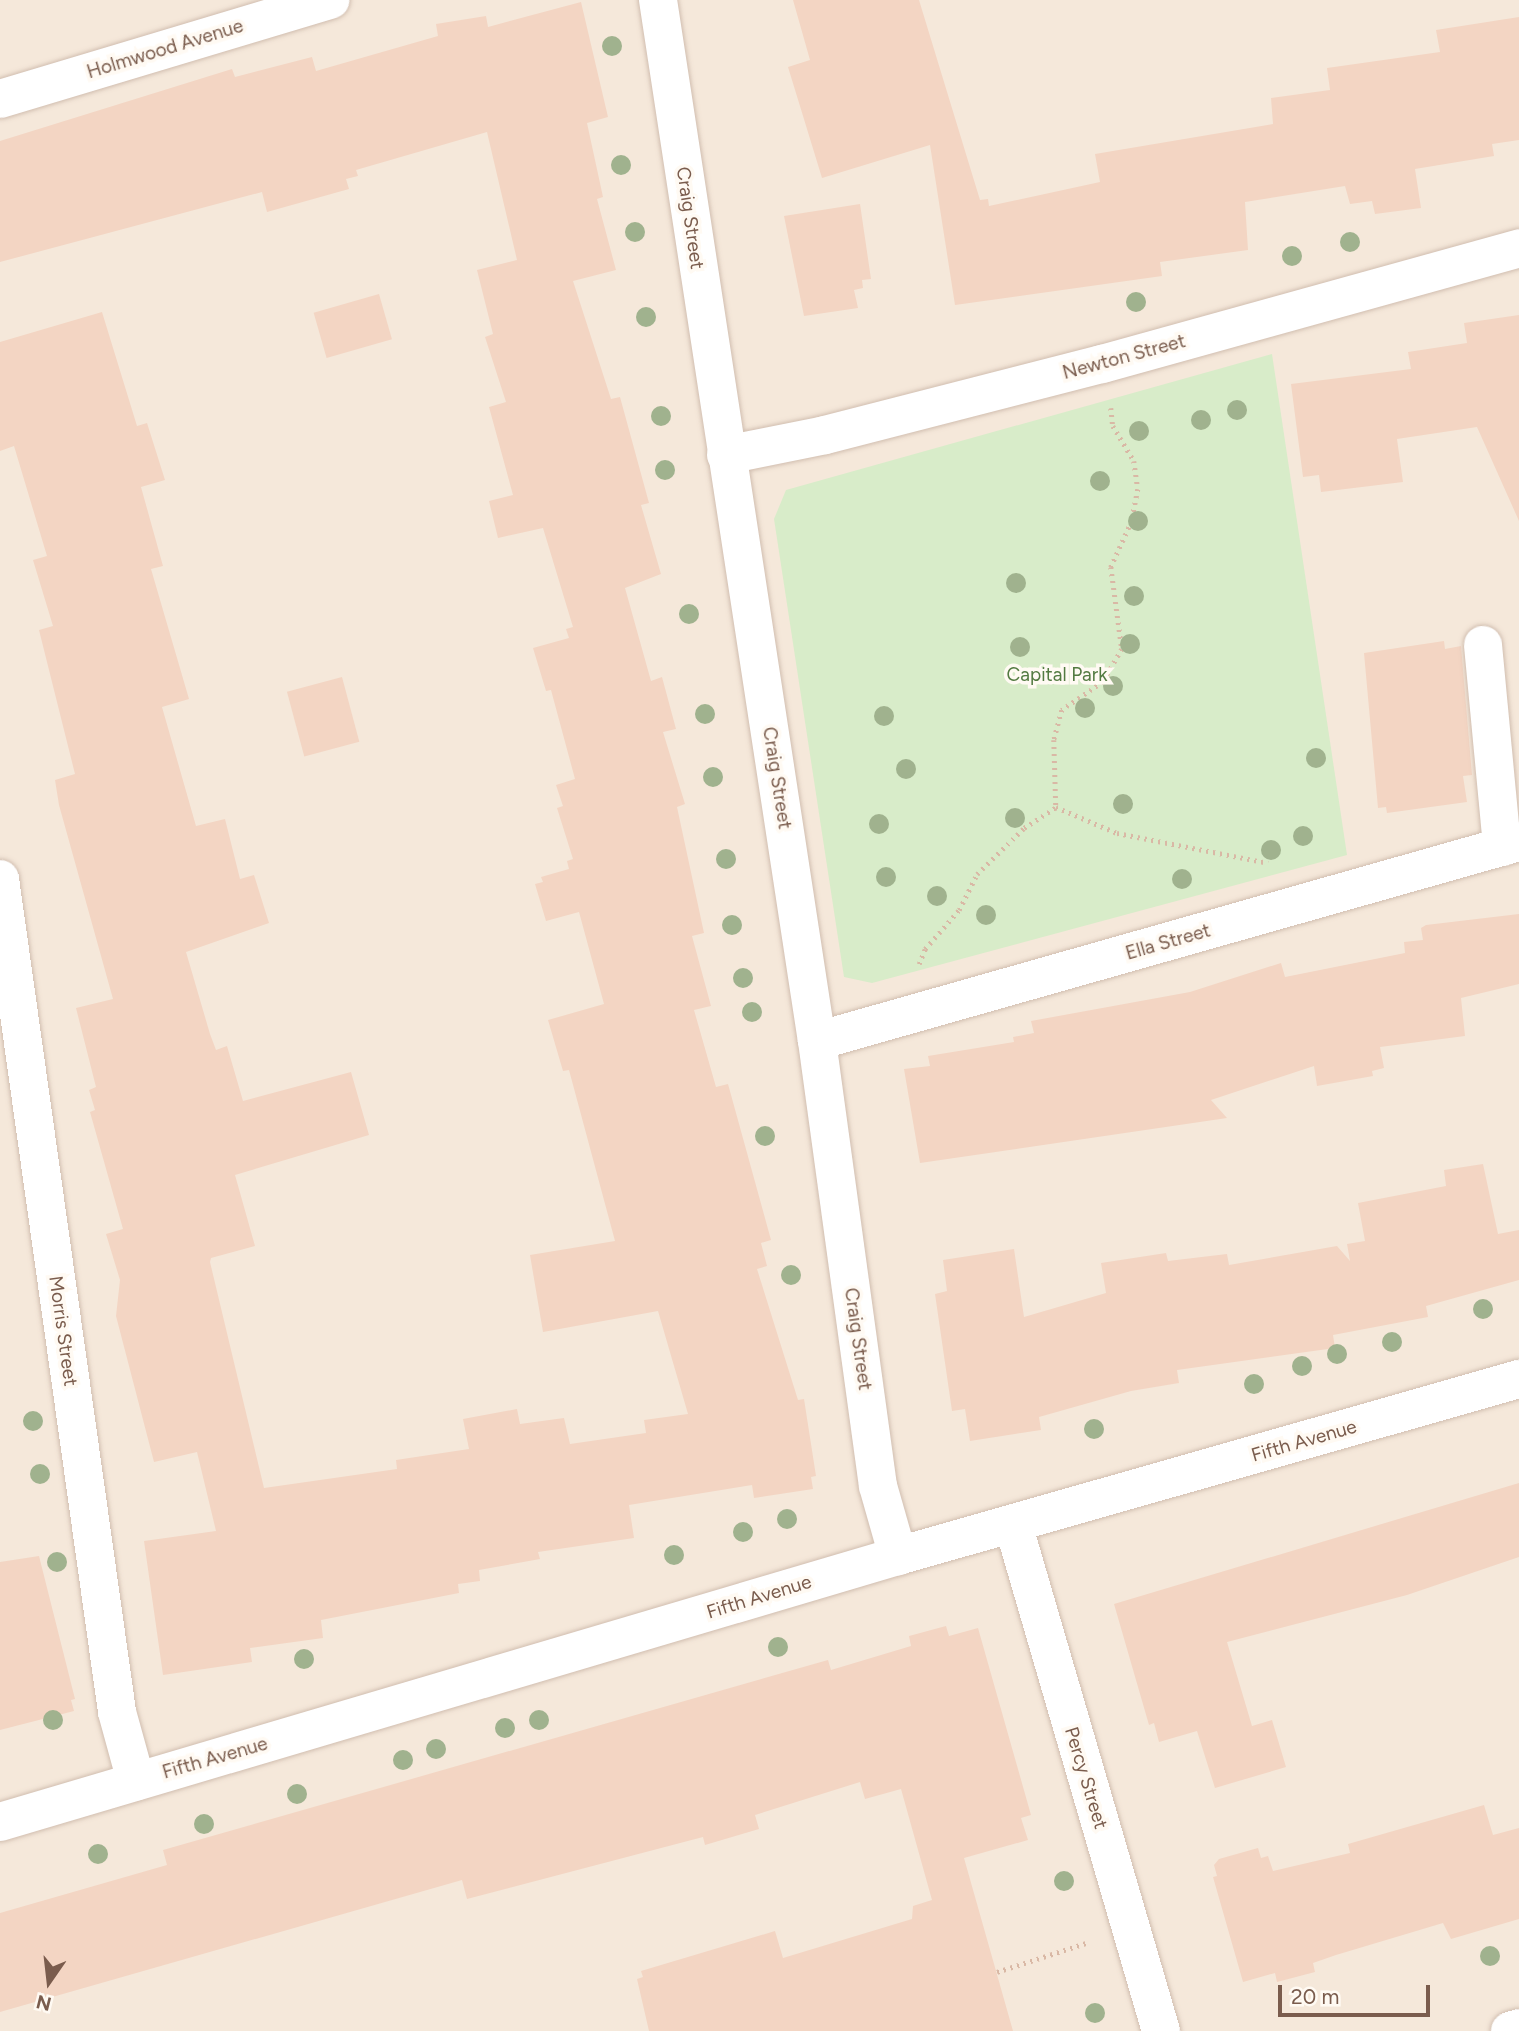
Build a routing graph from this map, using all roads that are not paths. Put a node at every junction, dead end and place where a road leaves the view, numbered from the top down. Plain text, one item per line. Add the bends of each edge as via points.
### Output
1 (331, 0) edge
2 (658, 0) edge
3 (0, 99) edge
4 (1519, 248) edge
5 (726, 455) junction
6 (1483, 645) dead end
7 (1510, 845) edge
8 (0, 879) edge
9 (817, 1041) junction
10 (1519, 1378) edge
11 (1013, 1524) junction
12 (898, 1556) junction
13 (136, 1781) junction
14 (0, 1822) edge
15 (1519, 2028) edge
16 (1161, 2031) edge
17 (1510, 2031) edge

1 - 3 street, Holmwood Avenue
2 - 5 street, Craig Street
4 - 5 street, Newton Street via 1102,364 825,435
5 - 9 street, Craig Street
6 - 7 street
7 - 9 street, Ella Street
8 - 13 street, Morris Street via 118,1720
9 - 12 street, Craig Street via 878,1486
10 - 11 street, Fifth Avenue
11 - 12 street, Fifth Avenue
11 - 16 street, Percy Street
12 - 13 street, Fifth Avenue
13 - 14 street, Fifth Avenue
15 - 17 street

